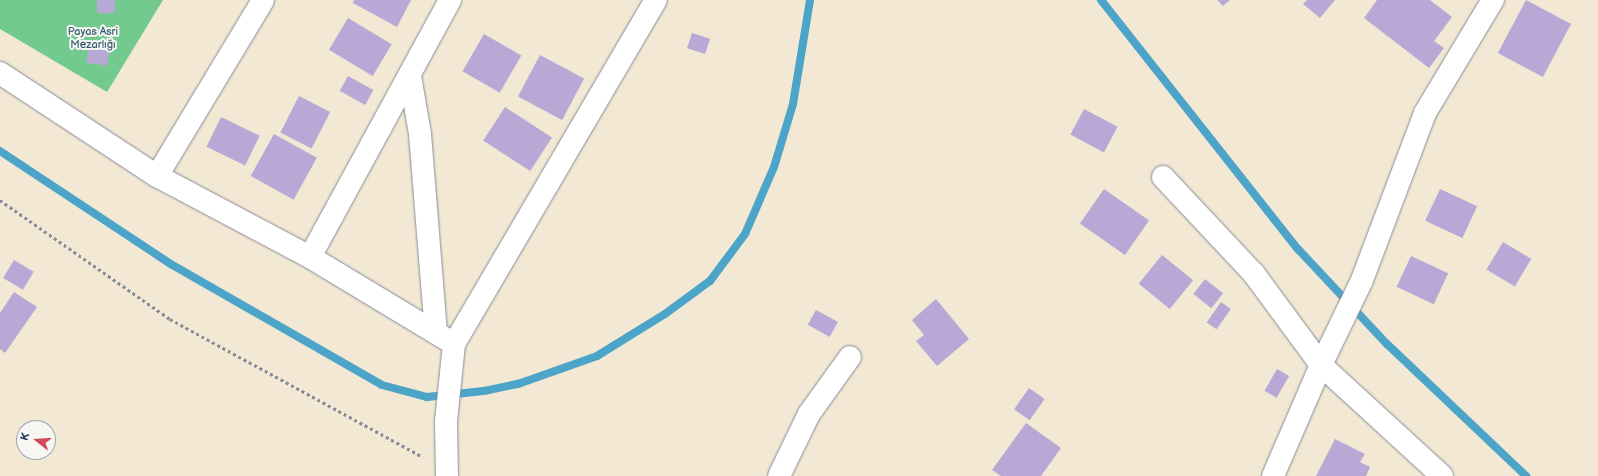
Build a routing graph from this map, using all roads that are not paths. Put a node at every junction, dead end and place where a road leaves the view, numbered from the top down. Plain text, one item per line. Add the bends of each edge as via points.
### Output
1 (263, 0) edge
2 (450, 0) edge
3 (656, 0) edge
4 (1493, 0) edge
5 (0, 73) edge
6 (410, 76) junction
7 (156, 176) junction
8 (1163, 177) dead end
9 (310, 257) junction
10 (436, 332) junction
11 (454, 344) junction
12 (850, 357) dead end
13 (1322, 365) junction
14 (446, 472) edge
15 (779, 476) edge
16 (1273, 476) edge
17 (1442, 476) edge

1 - 7 street
2 - 6 street
3 - 11 street
4 - 13 street via 1425,113 1362,280
5 - 7 street
6 - 9 street
6 - 10 street via 420,134
7 - 9 street
8 - 13 street via 1254,274
9 - 10 street
10 - 11 street
11 - 14 street via 446,421
12 - 15 street via 808,414
13 - 16 street
13 - 17 street

